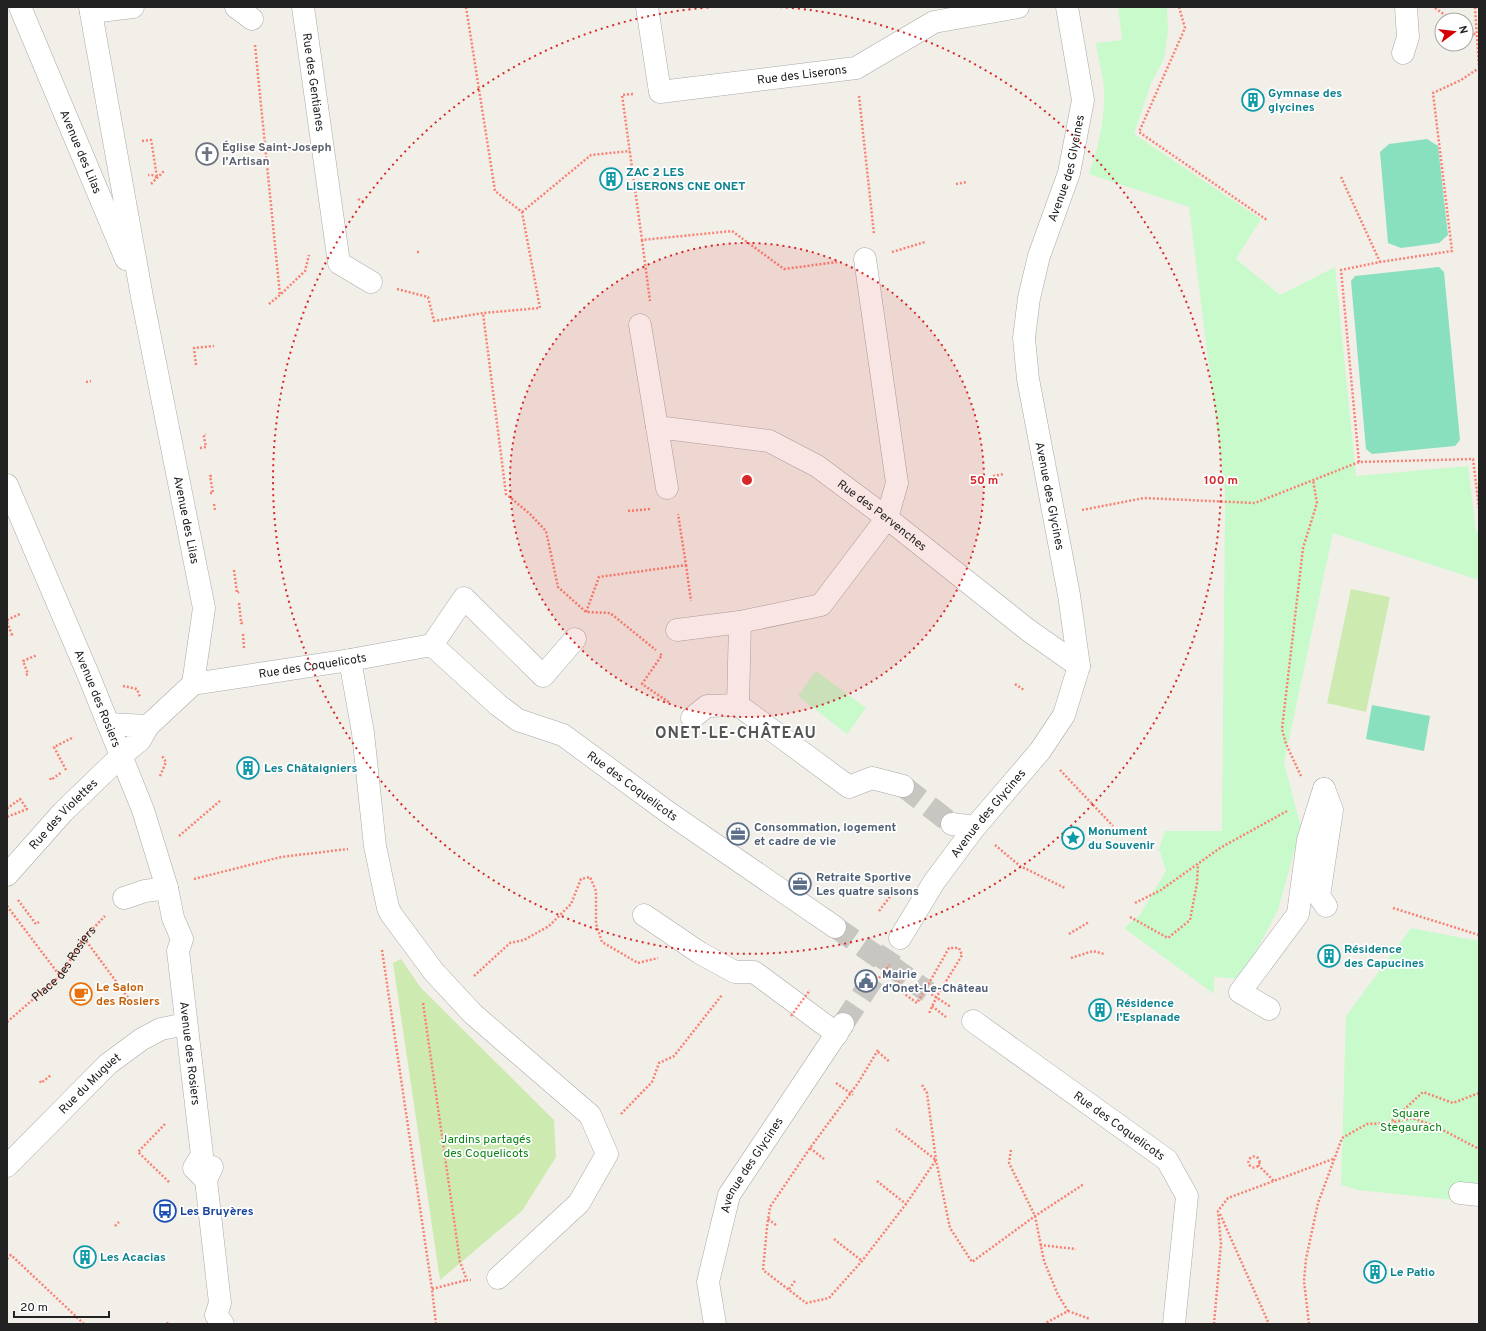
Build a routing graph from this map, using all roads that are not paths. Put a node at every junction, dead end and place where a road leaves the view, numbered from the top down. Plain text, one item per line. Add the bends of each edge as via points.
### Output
1 (20, 7) edge
2 (133, 7) edge
3 (303, 7) edge
4 (647, 7) edge
5 (1018, 7) edge
6 (1066, 7) edge
7 (1406, 7) edge
8 (90, 10) edge
9 (1403, 53) dead end
10 (871, 258) road end
11 (371, 282) dead end
12 (142, 297) junction
13 (640, 325) road end
14 (657, 427) junction
15 (7, 485) edge
16 (666, 488) road end
17 (887, 518) junction
18 (740, 622) junction
19 (686, 629) road end
20 (575, 639) road end
21 (432, 645) junction
22 (350, 660) junction
23 (1079, 666) junction
24 (193, 684) junction
25 (738, 705) junction
26 (692, 718) road end
27 (108, 724) junction
28 (148, 726) junction
29 (121, 756) junction
30 (903, 786) tunnel mouth
31 (952, 824) tunnel mouth
32 (975, 827) junction
33 (7, 875) edge
34 (167, 888) junction
35 (124, 898) dead end
36 (1326, 906) dead end
37 (644, 915) dead end
38 (835, 927) tunnel mouth
39 (900, 938) tunnel mouth
40 (1269, 1009) dead end
41 (973, 1021) dead end
42 (186, 1024) junction
43 (7, 1166) edge
44 (498, 1278) road end
45 (222, 1317) edge
46 (715, 1324) edge
47 (1174, 1324) edge

1 - 12 street, Avenue des Lilas
2 - 8 street
3 - 11 street, Rue des Gentianes via 339,263
4 - 5 street, Rue des Liserons via 660,92 856,68 934,22
6 - 23 street, Avenue des Glycines via 1083,100 1069,173 1039,256 1029,298 1024,338 1028,379 1068,588
7 - 9 street via 1408,37
8 - 12 street, Avenue des Lilas
10 - 17 street via 897,483
12 - 24 street, Avenue des Lilas via 204,608
13 - 14 street
14 - 16 street
14 - 17 street, Rue des Pervenches via 769,441 817,466
15 - 27 street, Avenue des Rosiers
17 - 18 street via 820,605
17 - 23 street, Rue des Pervenches via 1028,630
18 - 19 street
18 - 25 street
20 - 21 street via 543,676 464,598
21 - 22 street, Rue des Coquelicots
21 - 38 street, Rue des Coquelicots via 518,720 563,735 669,813
22 - 24 street, Rue des Coquelicots
22 - 44 street via 363,733 375,846 391,914 434,972 473,1014 590,1115 607,1154 579,1204
23 - 32 street, Avenue des Glycines via 1064,714 1040,751
24 - 28 street
25 - 26 street via 707,706
25 - 30 street via 848,787 872,778
27 - 28 street
27 - 29 street, Avenue des Rosiers
28 - 29 street via 140,740
29 - 33 street, Rue des Violettes via 63,812
29 - 34 street, Avenue des Rosiers via 143,810
31 - 32 street
32 - 39 street, Avenue des Glycines via 934,882
34 - 35 street via 145,891
34 - 42 street, Avenue des Rosiers via 173,918 169,940 178,951
36 - 40 street via 1318,896 1332,810 1324,789 1308,840 1298,914 1240,992
37 - 46 street, Avenue des Glycines via 694,949 735,972 754,972 840,1029 729,1195 708,1282
41 - 47 street, Rue des Coquelicots via 1167,1160 1187,1196
42 - 43 street, Rue du Muguet via 161,1029 142,1039 108,1064
42 - 45 street, Avenue des Rosiers via 202,1155 194,1168 206,1180

